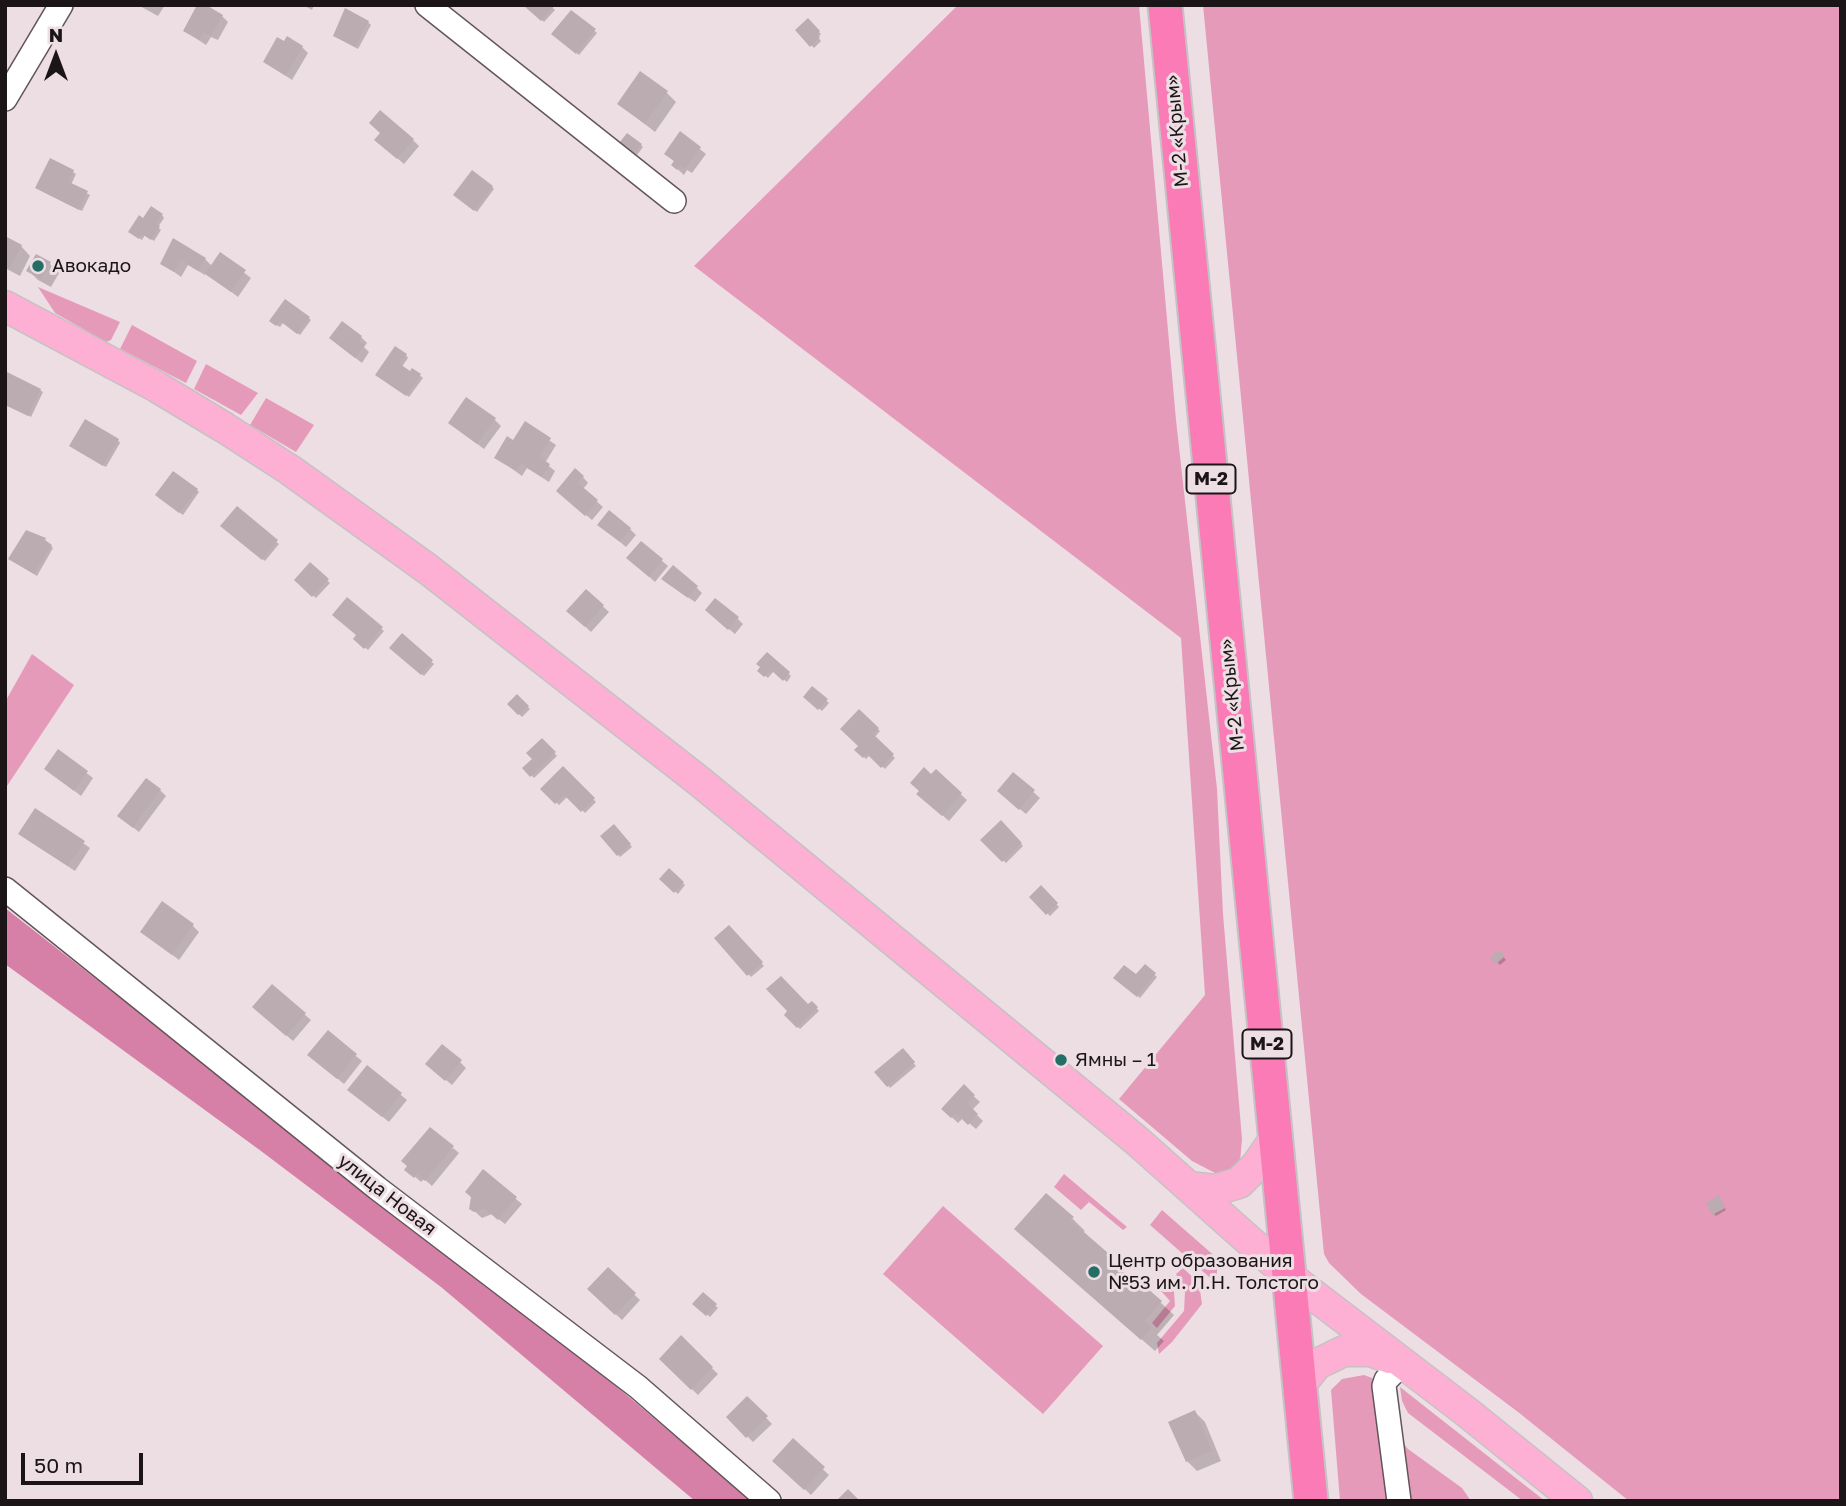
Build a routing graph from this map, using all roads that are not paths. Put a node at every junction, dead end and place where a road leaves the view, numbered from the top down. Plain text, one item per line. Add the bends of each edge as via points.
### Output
1 (61, 5) edge
2 (427, 5) edge
3 (1165, 5) edge
4 (5, 99) edge
5 (674, 201) dead end
6 (5, 306) edge
7 (5, 889) edge
8 (1276, 1137) junction
9 (1189, 1187) junction
10 (1284, 1212) junction
11 (1290, 1277) junction
12 (1341, 1316) junction
13 (1403, 1363) junction
14 (1300, 1385) junction
15 (769, 1501) edge
16 (1311, 1501) edge
17 (1399, 1501) edge
18 (1577, 1501) edge

1 - 4 street
2 - 5 street
3 - 8 highway, М-2 «Крым» / М-2
6 - 9 main road via 225,428 429,570 754,826
7 - 15 street, улица Новая via 377,1188 638,1387
8 - 9 main road via 1256,1166 1234,1185 1211,1190
8 - 10 highway, М-2 «Крым» / М-2
9 - 11 main road
10 - 11 highway, М-2 «Крым» / М-2
10 - 12 main road via 1311,1276
11 - 12 main road
11 - 14 highway, М-2 «Крым» / М-2
12 - 13 main road
13 - 14 main road via 1370,1351 1344,1351 1317,1364
13 - 17 street via 1384,1386
13 - 18 main road
14 - 16 highway, М-2

